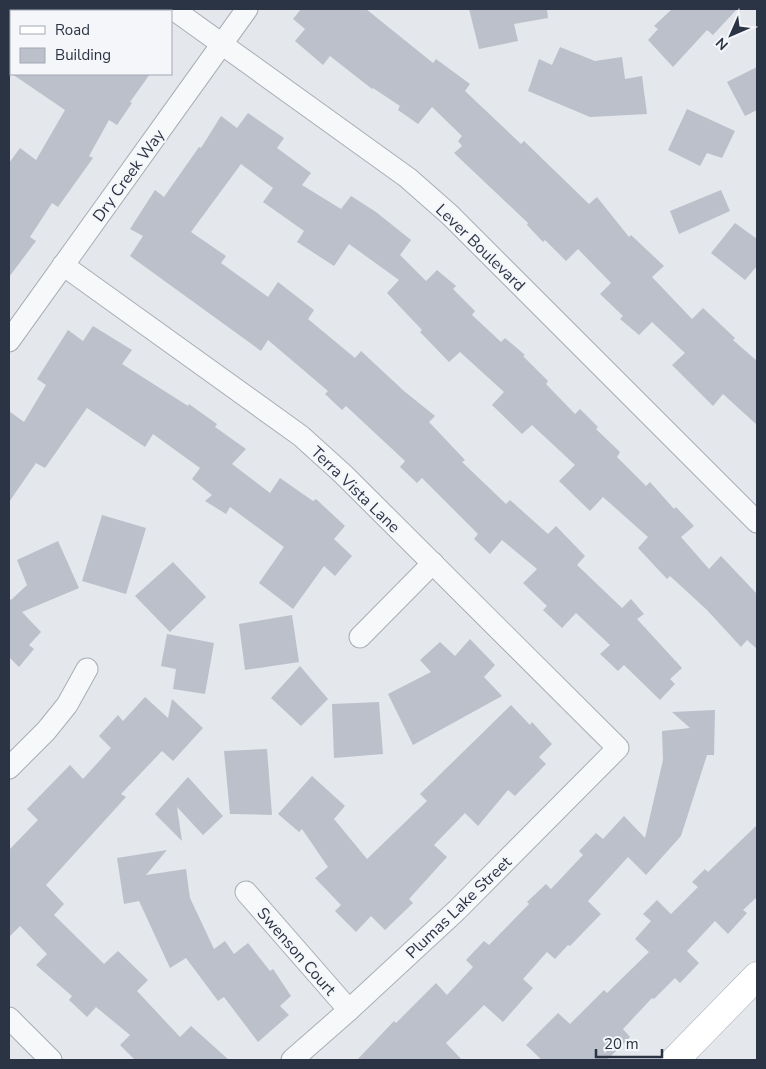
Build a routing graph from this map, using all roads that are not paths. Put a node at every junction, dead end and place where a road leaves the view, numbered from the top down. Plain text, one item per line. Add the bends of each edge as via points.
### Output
1 (173, 9) edge
2 (247, 9) edge
3 (222, 44) junction
4 (63, 265) junction
5 (9, 341) edge
6 (757, 522) edge
7 (433, 564) junction
8 (360, 637) dead end
9 (87, 669) dead end
10 (618, 748) joint
11 (9, 768) edge
12 (246, 892) dead end
13 (757, 976) edge
14 (349, 1010) junction
15 (9, 1018) edge
16 (51, 1060) edge
17 (292, 1060) edge
18 (675, 1060) edge

1 - 3 street, Lever Boulevard
2 - 3 street, Dry Creek Way
3 - 4 street, Dry Creek Way
3 - 6 street, Lever Boulevard via 408,178 443,209
4 - 5 street, Dry Creek Way
4 - 7 street, Terra Vista Lane via 301,436
7 - 8 street
7 - 10 street, Terra Vista Lane
9 - 11 street via 67,705
10 - 14 street, Plumas Lake Street via 457,910
12 - 14 street, Swenson Court
13 - 18 street
14 - 17 street, Plumas Lake Street
15 - 16 street

